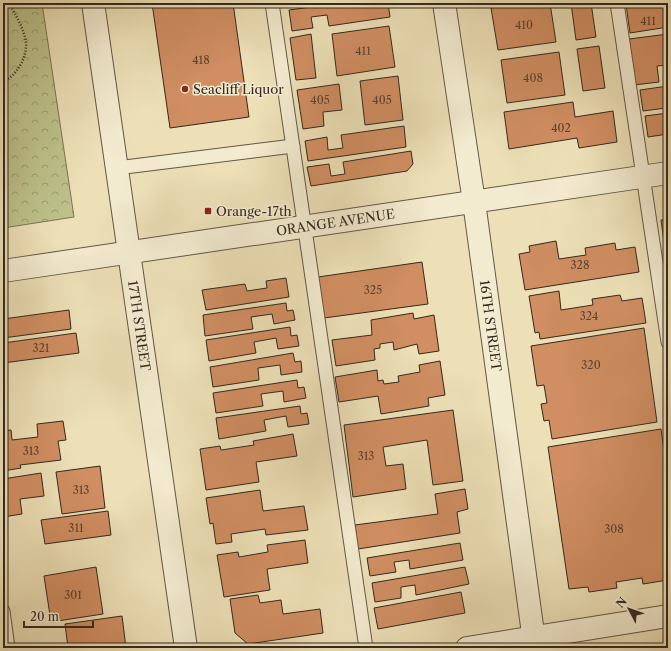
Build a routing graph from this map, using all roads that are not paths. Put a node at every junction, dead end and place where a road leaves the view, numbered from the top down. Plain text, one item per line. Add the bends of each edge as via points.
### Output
1 (93, 3) edge
2 (272, 3) edge
3 (444, 3) edge
4 (617, 3) edge
5 (293, 146) junction
6 (117, 168) junction
7 (668, 173) edge
8 (643, 177) junction
9 (474, 202) junction
10 (305, 226) junction
11 (129, 252) junction
12 (3, 271) edge
13 (668, 342) edge
14 (3, 611) edge
15 (668, 616) edge
16 (534, 643) edge
17 (8, 648) edge
18 (186, 648) edge
19 (366, 648) edge
20 (467, 648) edge

1 - 6 street, 17TH STREET
2 - 5 lane
3 - 9 street, 16TH STREET
4 - 8 lane
5 - 6 lane
5 - 10 lane
6 - 11 street, 17TH STREET
7 - 8 street, ORANGE AVENUE
8 - 9 street, ORANGE AVENUE
8 - 13 lane
9 - 10 street, ORANGE AVENUE
9 - 16 street, 16TH STREET
10 - 11 street, ORANGE AVENUE
10 - 19 lane
11 - 12 street, ORANGE AVENUE
11 - 18 street, 17TH STREET
14 - 17 lane
15 - 16 street
16 - 20 street

